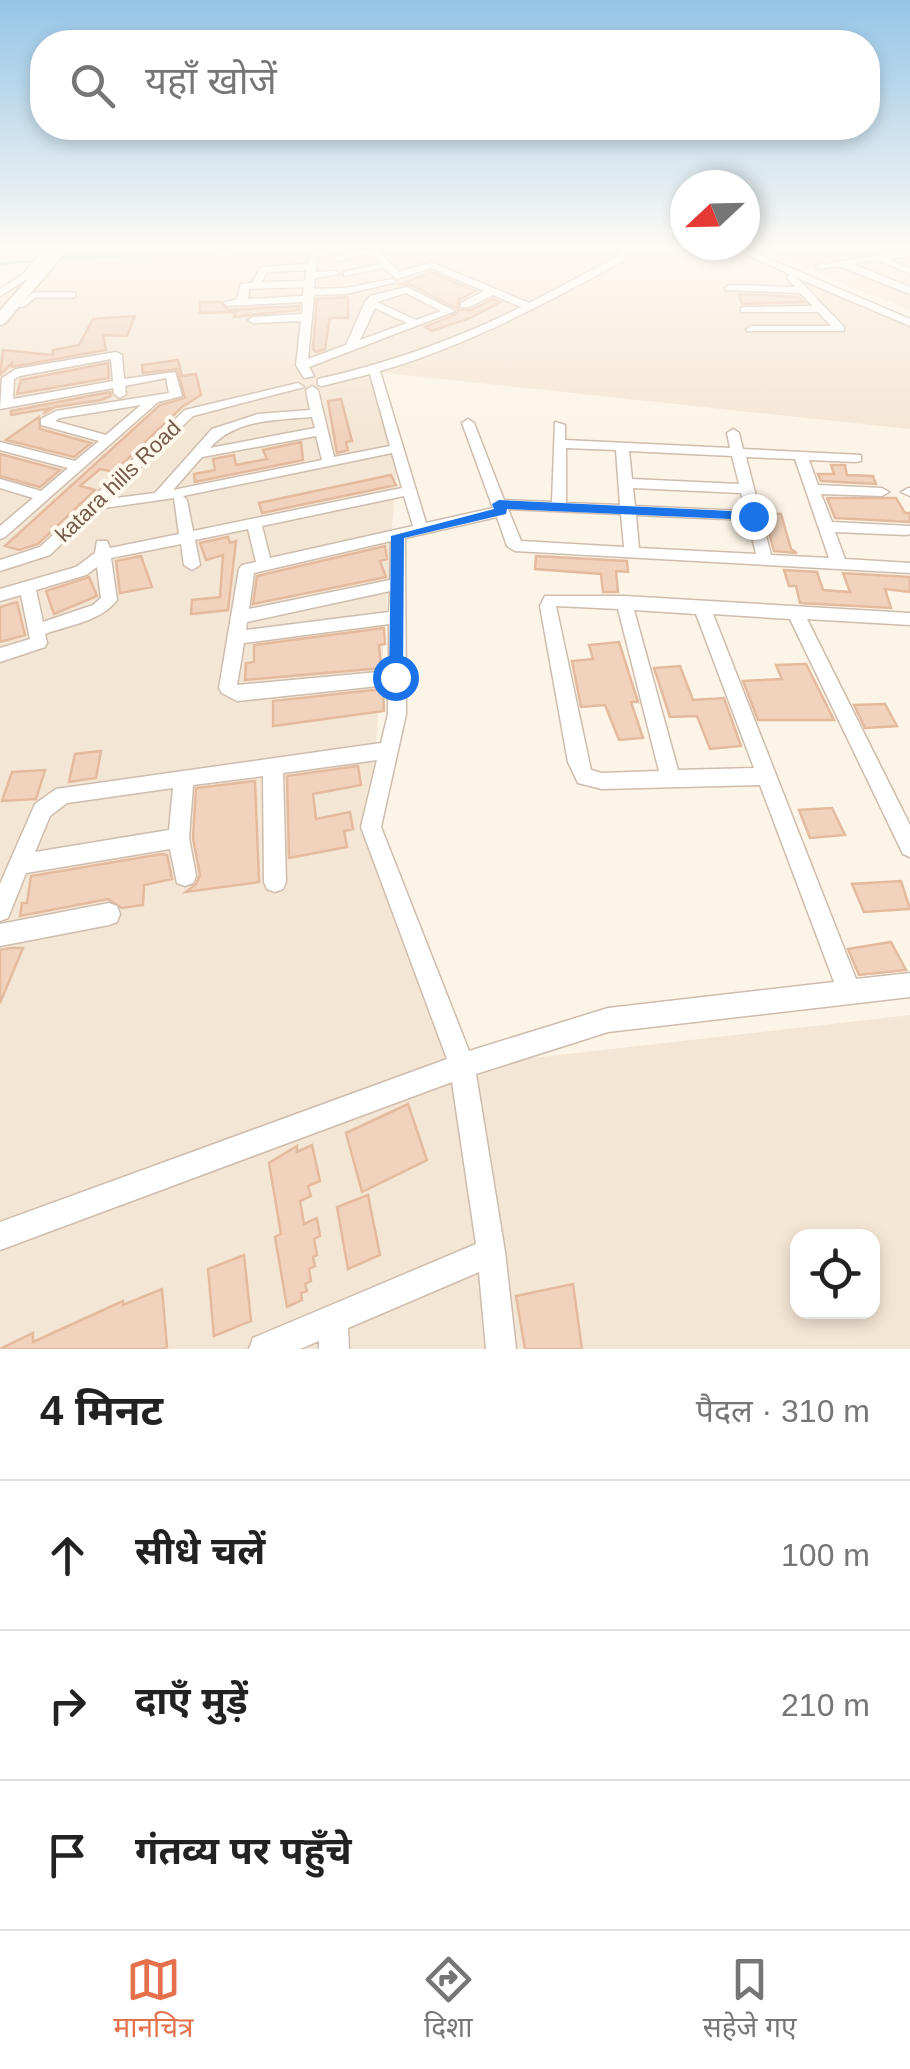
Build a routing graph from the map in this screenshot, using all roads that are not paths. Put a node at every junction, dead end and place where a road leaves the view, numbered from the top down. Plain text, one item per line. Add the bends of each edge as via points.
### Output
1 (308, 309) edge
2 (368, 309) edge
3 (385, 309) edge
4 (446, 309) edge
5 (525, 309) edge
6 (821, 309) joint
7 (875, 309) edge
8 (744, 310) dead end
9 (766, 310) junction
10 (307, 317) junction
11 (254, 320) dead end
12 (417, 324) junction
13 (910, 324) edge
14 (751, 329) dead end
15 (778, 330) junction
16 (352, 345) junction
17 (376, 372) junction
18 (308, 380) junction
19 (120, 384) junction
20 (154, 400) junction
21 (4, 404) edge
22 (120, 405) junction
23 (316, 414) junction
24 (468, 423) dead end
25 (560, 425) dead end
26 (320, 431) junction
27 (733, 433) dead end
28 (108, 439) junction
29 (562, 444) junction
30 (0, 446) edge
31 (622, 447) junction
32 (399, 448) junction
33 (738, 452) junction
34 (198, 454) junction
35 (801, 456) junction
36 (856, 458) dead end
37 (329, 462) junction
38 (77, 466) junction
39 (0, 483) edge
40 (624, 484) junction
41 (746, 489) junction
42 (811, 489) junction
43 (411, 490) junction
44 (882, 492) dead end
45 (41, 496) junction
46 (158, 497) junction
47 (180, 500) dead end
48 (93, 505) junction
49 (559, 506) junction
50 (500, 508) junction
51 (626, 508) junction
52 (753, 516) junction
53 (254, 523) junction
54 (2, 527) edge
55 (825, 527) junction
56 (422, 530) junction
57 (906, 530) dead end
58 (398, 536) junction
59 (187, 537) junction
60 (102, 549) junction
61 (632, 552) junction
62 (765, 560) junction
63 (264, 563) junction
64 (840, 564) junction
65 (192, 565) dead end
66 (0, 566) edge
67 (910, 568) edge
68 (397, 584) junction
69 (27, 588) junction
70 (0, 595) edge
71 (624, 602) junction
72 (702, 608) junction
73 (795, 611) junction
74 (240, 616) junction
75 (396, 617) junction
76 (910, 619) edge
77 (37, 630) junction
78 (235, 638) junction
79 (0, 655) edge
80 (395, 677) junction
81 (388, 750) junction
82 (272, 766) junction
83 (764, 776) junction
84 (184, 779) junction
85 (672, 780) junction
86 (179, 838) junction
87 (910, 847) edge
88 (20, 864) junction
89 (185, 876) dead end
90 (274, 882) dead end
91 (0, 910) edge
92 (108, 914) dead end
93 (0, 936) edge
94 (910, 986) edge
95 (849, 991) junction
96 (462, 1066) junction
97 (0, 1236) edge
98 (491, 1252) junction
99 (334, 1334) edge
100 (264, 1349) edge
101 (501, 1349) edge

1 - 10 street
2 - 16 street
3 - 12 street
4 - 12 street
5 - 17 street
6 - 9 street
6 - 15 street via 840,329
7 - 13 street
8 - 9 street
9 - 15 street
10 - 11 street
10 - 18 street
12 - 16 street
14 - 15 street
16 - 18 street
17 - 18 street
17 - 32 street
18 - 23 street
18 - 48 street, katara hills Road via 189,414
19 - 20 street via 172,374 176,396
19 - 21 street
19 - 21 street via 116,355 16,372 8,378
19 - 22 street
20 - 22 street
20 - 28 street
22 - 28 street via 56,414 45,422
23 - 26 street
23 - 34 street via 258,418 216,432
24 - 50 street
25 - 29 street
26 - 34 street
26 - 37 street
27 - 33 street
28 - 38 street
29 - 31 street
29 - 49 street
30 - 38 street
31 - 33 street
31 - 40 street
32 - 37 street
32 - 43 street
33 - 35 street
33 - 41 street
34 - 46 street
35 - 36 street
35 - 42 street
37 - 46 street
38 - 45 street
39 - 45 street
40 - 41 street
40 - 51 street
41 - 52 street
42 - 44 street
42 - 55 street
43 - 53 street
43 - 56 street
45 - 54 street
46 - 48 street
47 - 59 street
48 - 66 street, katara hills Road via 45,550
49 - 50 street
49 - 51 street
50 - 56 street
50 - 61 street via 514,546
51 - 52 street
51 - 61 street
52 - 62 street
53 - 59 street
53 - 63 street
55 - 57 street
55 - 64 street
56 - 58 street
58 - 63 street
58 - 68 street
59 - 60 street
59 - 65 street
60 - 69 street via 81,570
60 - 77 street via 109,600
61 - 62 street
62 - 64 street
63 - 74 street via 247,569
64 - 67 street
68 - 74 street
68 - 75 street
69 - 70 street
69 - 77 street
71 - 72 street
71 - 85 street
71 - 85 street via 562,599 548,606 578,762 584,777 602,781
72 - 73 street
72 - 83 street
73 - 76 street
73 - 87 street
74 - 78 street
75 - 78 street
75 - 80 street
77 - 79 street via 38,643
78 - 80 street via 228,688 237,694
80 - 81 street
81 - 82 street
81 - 96 street via 371,826
82 - 84 street
82 - 90 street
83 - 85 street
83 - 95 street
84 - 86 street
84 - 88 street via 63,795 42,810
86 - 88 street
86 - 89 street
88 - 91 street
92 - 93 street
94 - 95 street
95 - 96 street via 608,1020
96 - 97 street
96 - 98 street
98 - 99 street
98 - 101 street
99 - 100 street

